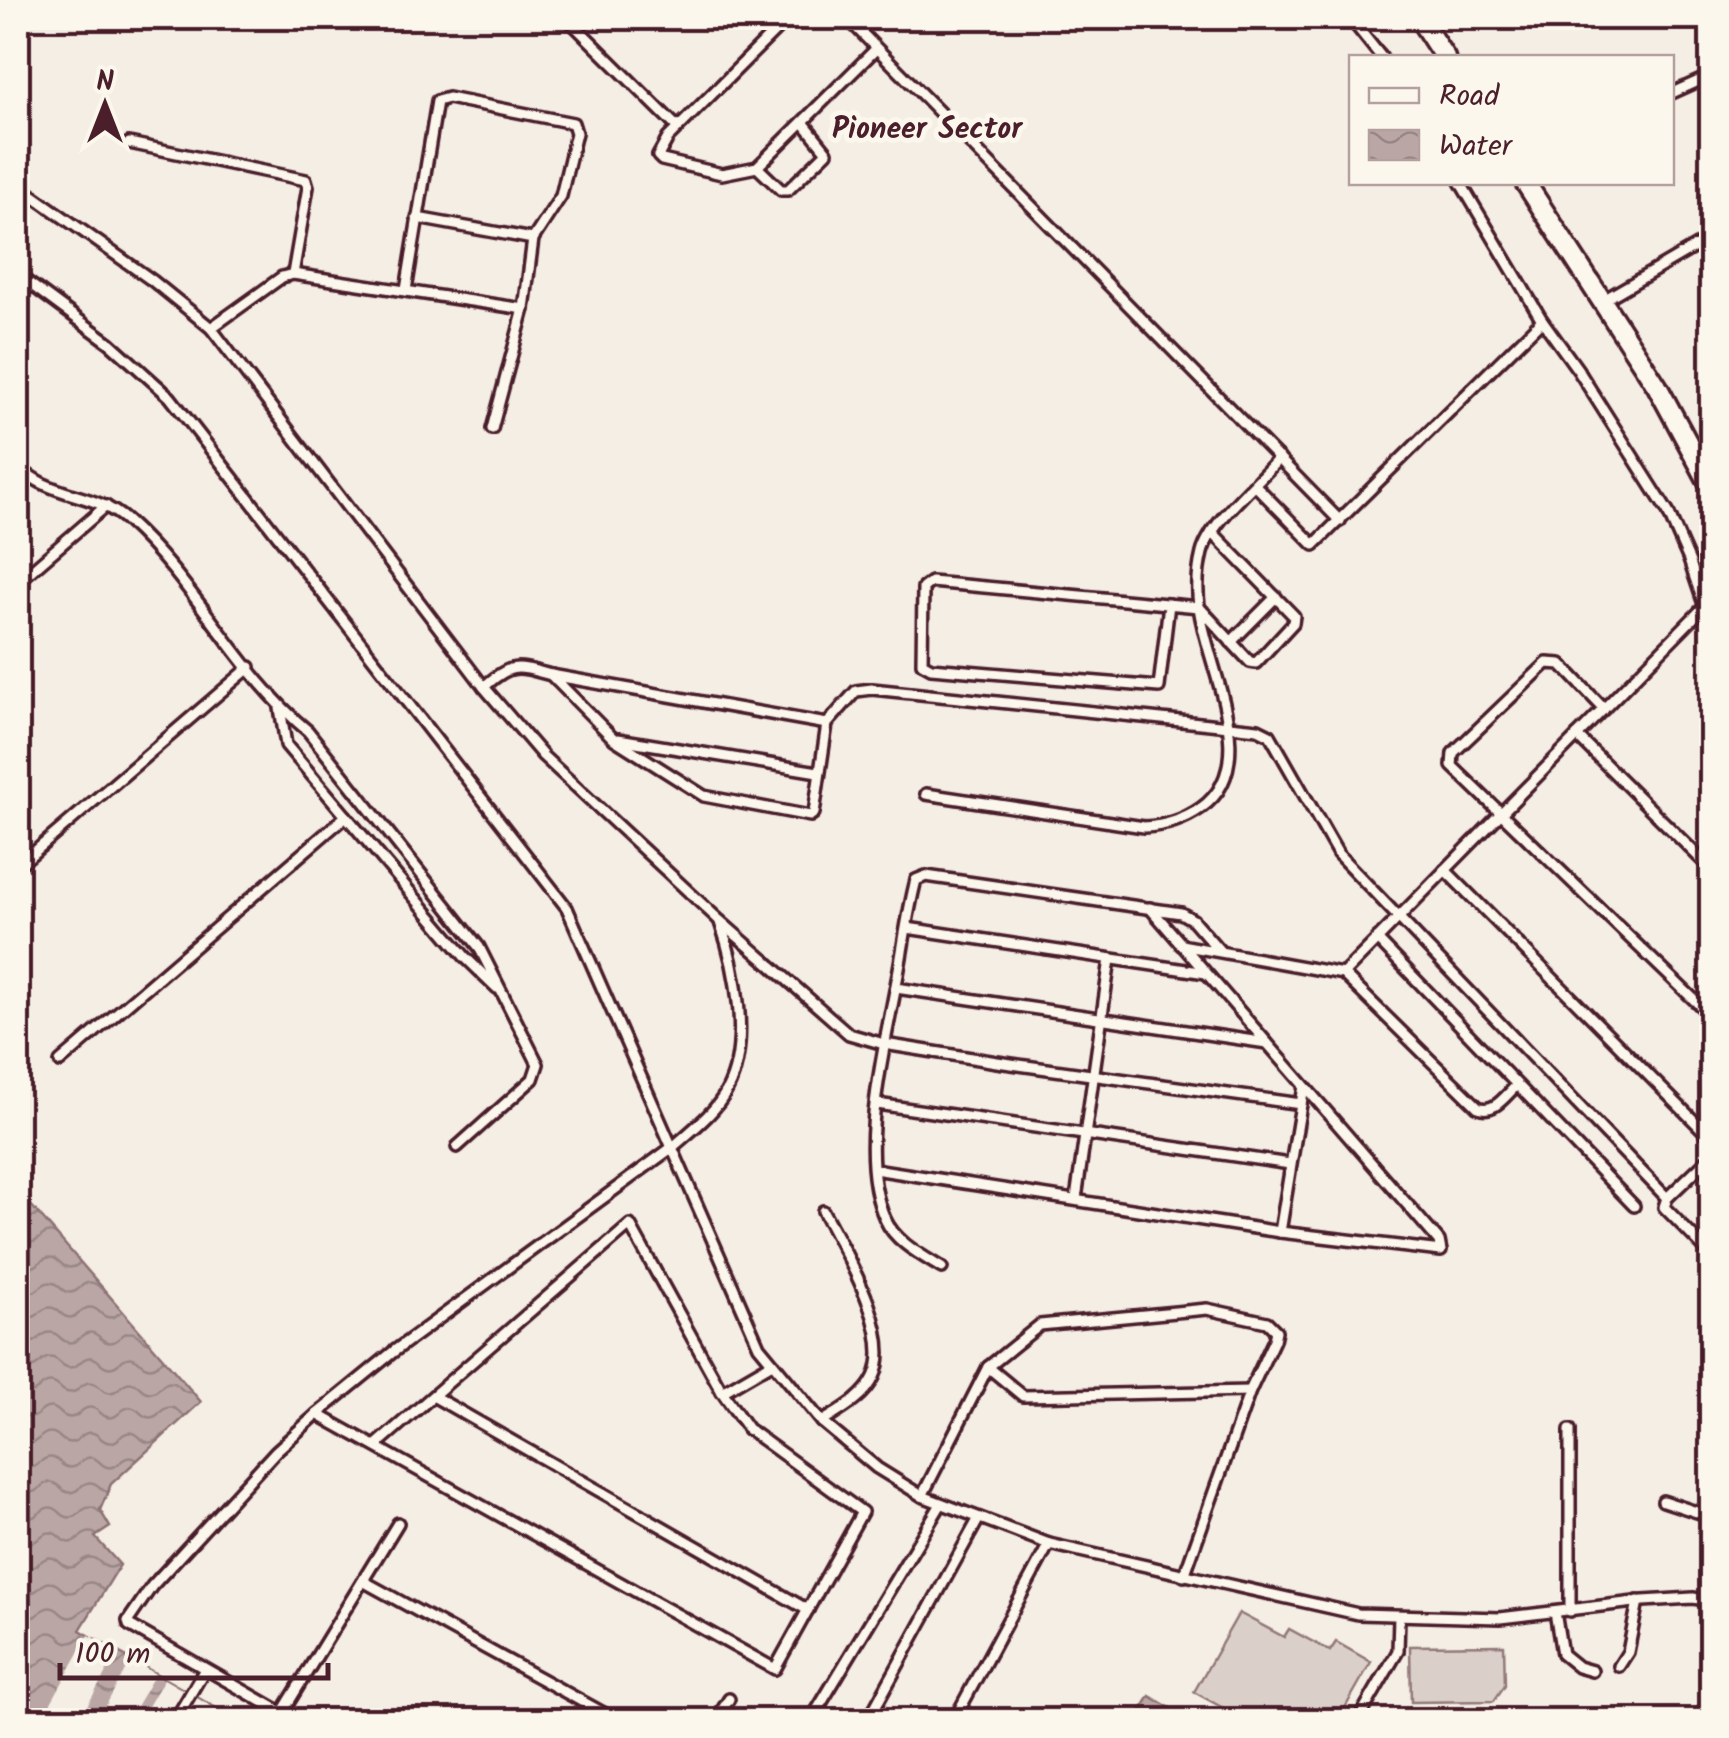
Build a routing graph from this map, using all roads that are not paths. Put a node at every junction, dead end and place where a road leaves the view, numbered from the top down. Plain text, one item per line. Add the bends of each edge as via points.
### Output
1 (567, 18) edge
2 (788, 18) edge
3 (847, 18) edge
4 (1350, 18) edge
5 (1419, 18) edge
6 (876, 49) junction
7 (1380, 55) edge
8 (1442, 55) edge
9 (1712, 75) edge
10 (1674, 93) edge
11 (803, 122) junction
12 (678, 128) junction
13 (129, 143) dead end
14 (757, 166) junction
15 (18, 184) edge
16 (1462, 185) edge
17 (1527, 185) edge
18 (417, 218) junction
19 (1712, 237) edge
20 (533, 239) junction
21 (293, 274) junction
22 (18, 275) edge
23 (406, 290) junction
24 (1601, 301) junction
25 (524, 308) junction
26 (1542, 320) junction
27 (211, 328) junction
28 (492, 429) dead end
29 (1279, 458) junction
30 (18, 468) edge
31 (1255, 485) junction
32 (1712, 488) edge
33 (106, 506) junction
34 (1340, 521) junction
35 (1212, 532) junction
36 (18, 582) edge
37 (1276, 597) junction
38 (1169, 604) junction
39 (1199, 607) junction
40 (1703, 608) junction
41 (1712, 628) edge
42 (1231, 642) junction
43 (250, 667) junction
44 (551, 675) junction
45 (484, 687) junction
46 (280, 708) junction
47 (1604, 709) junction
48 (827, 724) junction
49 (1228, 724) junction
50 (1577, 736) junction
51 (614, 739) junction
52 (818, 772) junction
53 (926, 794) dead end
54 (1501, 815) junction
55 (346, 816) junction
56 (18, 866) edge
57 (1445, 870) junction
58 (1712, 870) edge
59 (1150, 908) junction
60 (1398, 918) junction
61 (718, 920) junction
62 (906, 928) junction
63 (1378, 939) junction
64 (1181, 944) junction
65 (1219, 950) junction
66 (1110, 959) junction
67 (1206, 973) junction
68 (1343, 974) junction
69 (896, 988) junction
70 (503, 994) junction
71 (1712, 1017) edge
72 (1101, 1018) junction
73 (1267, 1043) junction
74 (884, 1044) junction
75 (60, 1062) dead end
76 (1093, 1074) junction
77 (1304, 1086) junction
78 (1516, 1086) junction
79 (877, 1104) junction
80 (1300, 1104) junction
81 (1085, 1134) junction
82 (1712, 1139) edge
83 (674, 1146) junction
84 (457, 1147) dead end
85 (1712, 1155) edge
86 (1290, 1164) junction
87 (874, 1169) junction
88 (1667, 1198) junction
89 (1076, 1199) junction
90 (1634, 1206) dead end
91 (823, 1211) dead end
92 (1280, 1232) junction
93 (1712, 1256) edge
94 (942, 1268) dead end
95 (772, 1363) junction
96 (988, 1367) junction
97 (1250, 1391) junction
98 (722, 1392) junction
99 (433, 1396) junction
100 (317, 1414) junction
101 (822, 1422) junction
102 (1570, 1430) dead end
103 (375, 1446) junction
104 (922, 1496) junction
105 (1663, 1501) dead end
106 (941, 1504) junction
107 (1712, 1517) edge
108 (979, 1518) junction
109 (398, 1524) dead end
110 (1048, 1544) junction
111 (1184, 1576) junction
112 (364, 1581) junction
113 (1638, 1601) junction
114 (1712, 1601) edge
115 (808, 1610) junction
116 (1570, 1611) junction
117 (1555, 1612) junction
118 (1399, 1616) junction
119 (1619, 1666) dead end
120 (205, 1668) junction
121 (1592, 1671) dead end
122 (1712, 1696) edge
123 (729, 1699) dead end
124 (282, 1714) junction
125 (174, 1720) edge
126 (295, 1720) edge
127 (616, 1720) edge
128 (716, 1720) edge
129 (834, 1720) edge
130 (868, 1720) edge
131 (954, 1720) edge
132 (1358, 1720) edge
133 (1698, 1720) edge

1 - 12 lane
2 - 12 lane
3 - 6 lane
4 - 7 lane
5 - 8 street
6 - 11 lane
6 - 29 lane
9 - 10 lane
11 - 14 lane
11 - 14 lane via 826,152 788,190
12 - 14 lane via 658,156 662,160 722,174
13 - 21 lane via 306,180
15 - 27 lane
16 - 26 lane
17 - 24 street
18 - 20 lane
18 - 20 lane via 433,108 448,98 573,123 562,196
18 - 23 lane
19 - 24 lane
20 - 25 lane
21 - 23 lane
21 - 27 lane
22 - 83 lane via 170,397 567,908
23 - 25 lane
24 - 32 street
25 - 28 lane
26 - 34 lane
26 - 40 lane via 1668,512
27 - 45 lane
29 - 31 lane
29 - 34 lane
30 - 33 lane
31 - 34 lane via 1314,545
31 - 35 lane
33 - 36 lane
33 - 43 lane via 165,562
35 - 37 lane
35 - 39 lane via 1200,566
37 - 42 lane
37 - 42 lane via 1293,614 1293,624 1256,663
38 - 38 lane via 1159,687 922,663 923,588 930,582
38 - 39 lane
39 - 42 lane
39 - 49 lane
40 - 41 lane
40 - 47 lane
43 - 46 lane
43 - 56 lane
44 - 45 lane via 510,667
44 - 48 lane
44 - 51 lane
45 - 61 lane via 543,756
46 - 55 lane via 286,746
46 - 70 lane via 308,731 479,946
47 - 50 lane
47 - 54 lane via 1561,664 1547,663 1453,753 1452,766
48 - 49 lane via 848,697 872,689
48 - 52 lane
49 - 53 lane via 1230,763 1223,784 1188,817 1158,827
49 - 60 lane via 1270,735 1338,854
50 - 54 lane
50 - 58 lane
51 - 52 lane
51 - 52 lane via 704,796 810,816
54 - 57 lane
54 - 71 lane
55 - 70 lane
55 - 75 lane
57 - 60 lane
57 - 82 lane
59 - 62 lane via 922,876
59 - 64 lane
59 - 65 lane via 1187,916
60 - 63 lane
60 - 88 lane
61 - 74 lane via 849,1034
61 - 83 lane via 738,1002 734,1072 726,1092
62 - 66 lane
62 - 69 lane
63 - 68 lane
63 - 78 lane
64 - 65 lane
64 - 67 lane
65 - 68 lane
66 - 67 lane
66 - 72 lane
67 - 73 lane
68 - 78 lane via 1478,1108 1493,1108
69 - 72 lane
69 - 74 lane
70 - 84 lane via 536,1072
72 - 73 lane
72 - 76 lane
73 - 77 lane
74 - 76 lane
74 - 79 lane
76 - 80 lane
76 - 81 lane
77 - 80 lane
77 - 92 lane via 1442,1251
78 - 90 lane
79 - 81 lane
79 - 87 lane
80 - 86 lane
81 - 86 lane
81 - 89 lane
83 - 95 lane
83 - 100 lane
85 - 88 lane
86 - 92 lane
87 - 89 lane
87 - 94 lane via 885,1221 909,1248
88 - 93 lane via 1666,1213
89 - 92 lane
91 - 101 lane via 867,1299 882,1356 854,1402
95 - 98 lane
95 - 101 lane
96 - 97 lane via 1024,1396
96 - 97 lane via 1040,1324 1207,1309 1274,1326
96 - 104 lane
97 - 111 lane
98 - 99 lane via 630,1225
98 - 115 lane via 748,1429 862,1512
99 - 103 lane
99 - 115 lane
100 - 103 lane
100 - 120 lane via 276,1451 128,1620
101 - 104 lane
102 - 116 lane
103 - 115 lane via 775,1669
104 - 106 lane
105 - 107 lane
106 - 108 lane
106 - 129 lane via 817,1710
108 - 110 lane
108 - 130 lane
109 - 112 lane
110 - 111 lane
110 - 131 lane
111 - 118 lane via 1358,1614
112 - 124 lane
112 - 127 lane
113 - 114 lane
113 - 116 lane
113 - 119 lane
116 - 117 lane
117 - 118 lane
117 - 121 lane via 1562,1654
118 - 132 lane via 1398,1651
120 - 124 lane
120 - 125 lane
122 - 133 lane
123 - 128 lane
124 - 126 lane

